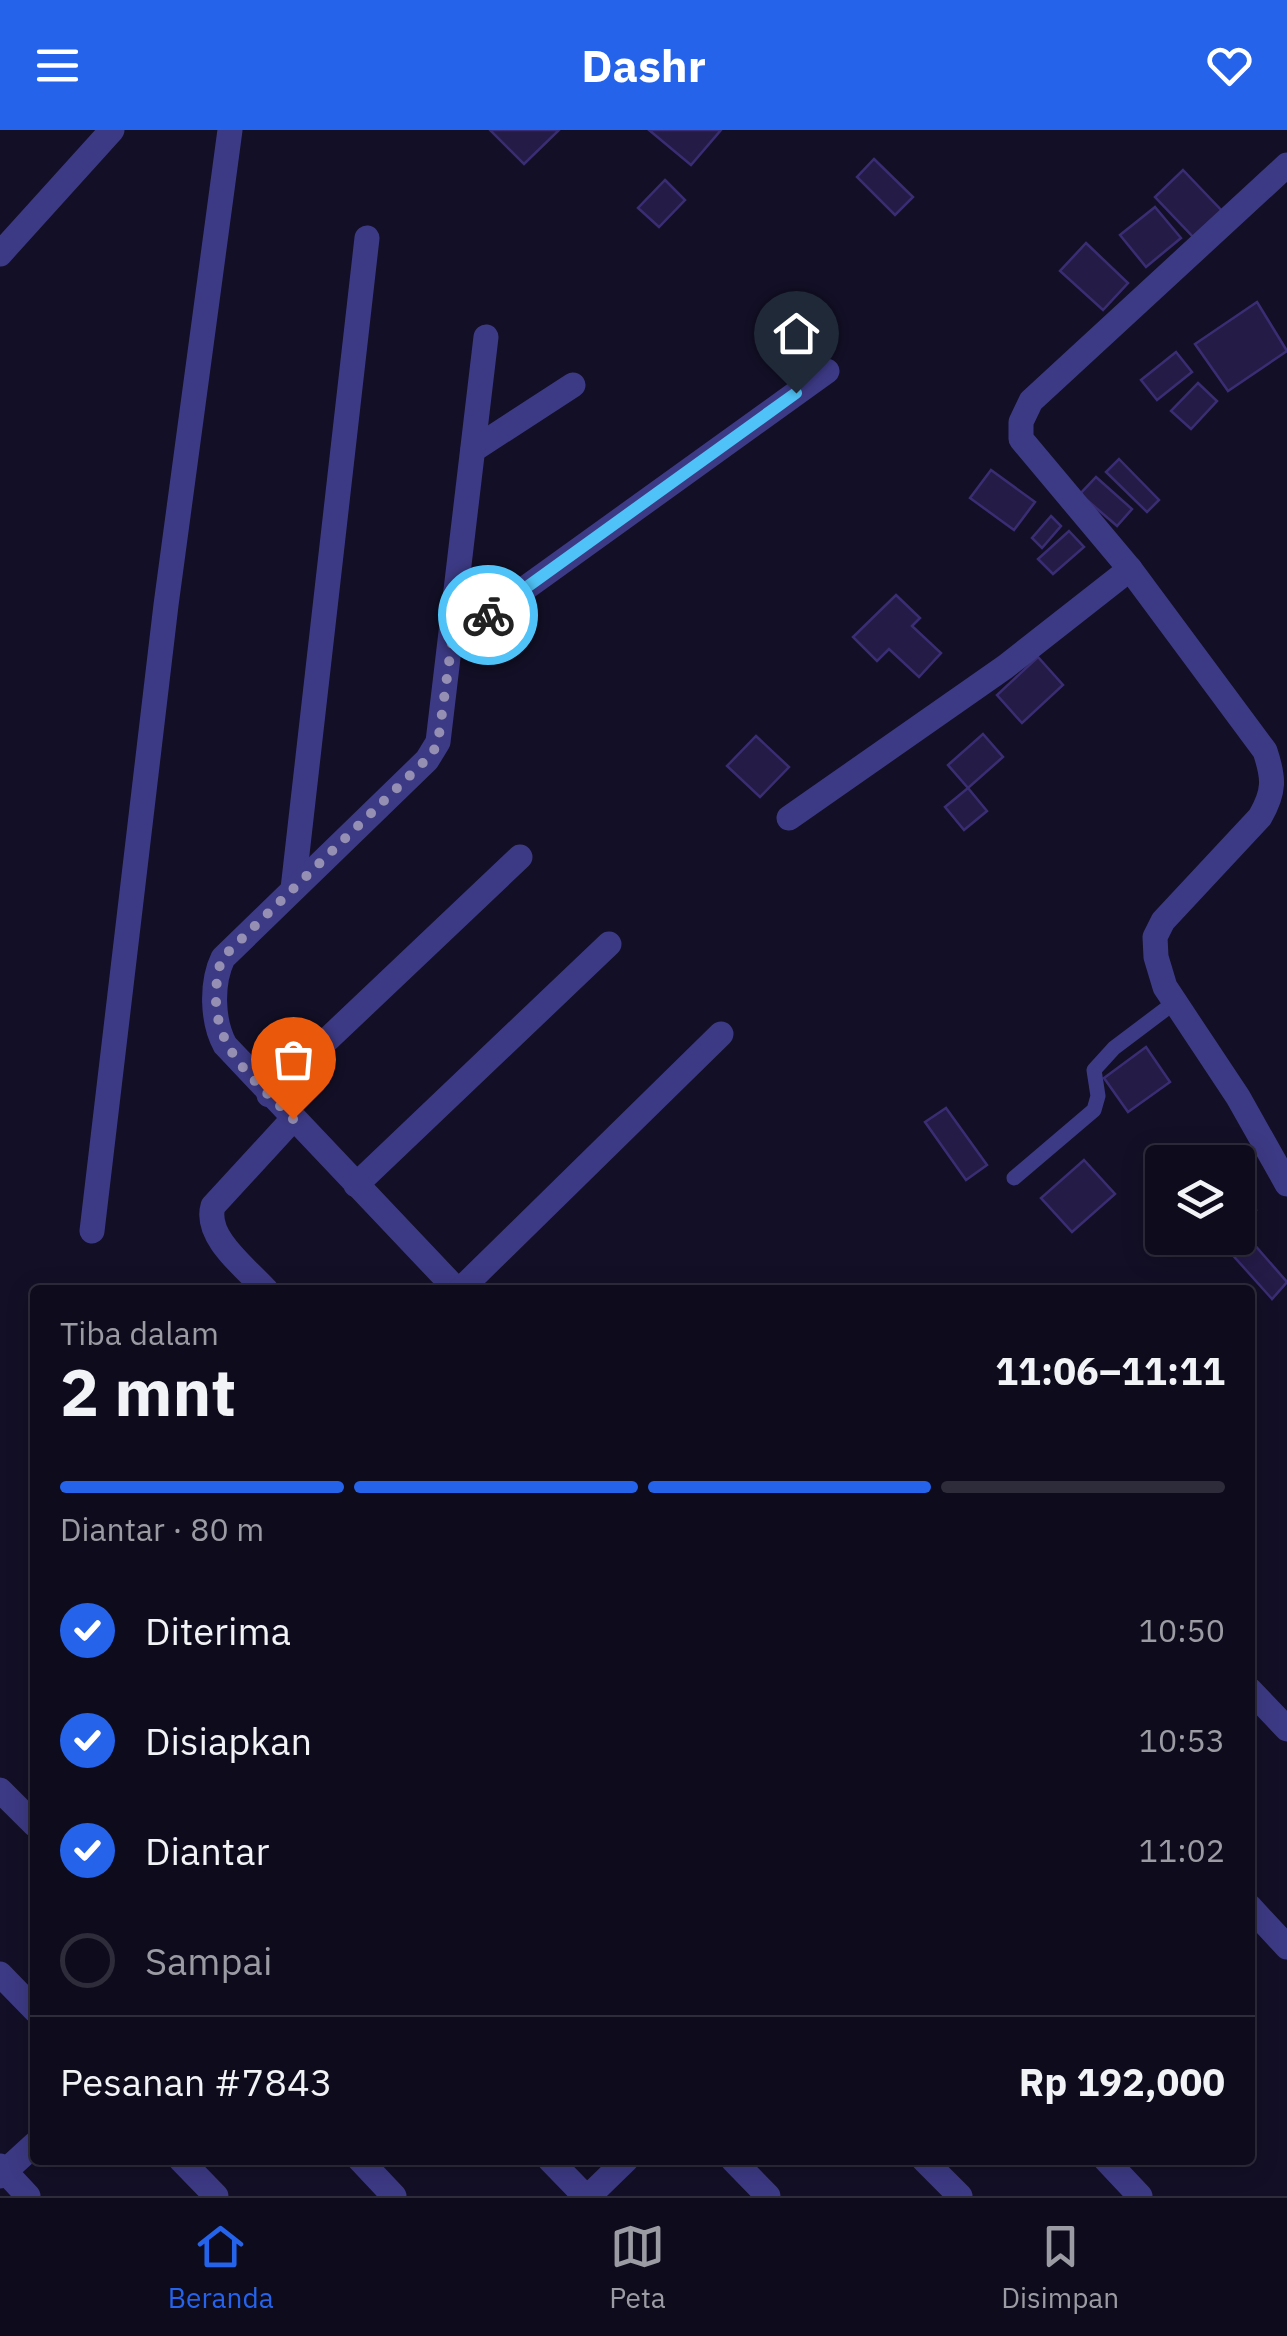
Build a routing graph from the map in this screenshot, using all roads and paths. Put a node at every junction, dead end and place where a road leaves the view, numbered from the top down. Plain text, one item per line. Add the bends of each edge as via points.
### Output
1 (112, 130) edge
2 (230, 130) edge
3 (1287, 165) edge
4 (367, 238) dead end
5 (0, 254) edge
6 (486, 337) dead end
7 (827, 371) dead end
8 (573, 385) dead end
9 (473, 450) junction
10 (1130, 568) junction
11 (452, 641) junction
12 (789, 818) dead end
13 (520, 856) dead end
14 (293, 889) junction
15 (609, 944) dead end
16 (1175, 1002) junction
17 (721, 1034) dead end
18 (269, 1095) junction
19 (293, 1119) junction
20 (1014, 1178) dead end
21 (1287, 1184) edge
22 (356, 1185) junction
23 (92, 1232) dead end
24 (262, 1285) edge
25 (453, 1285) edge
26 (463, 1285) edge
27 (1255, 1695) edge
28 (1287, 1729) edge
29 (0, 1790) edge
30 (30, 1820) edge
31 (1255, 1912) edge
32 (1287, 1947) edge
33 (0, 1974) edge
34 (30, 2005) edge
35 (30, 2148) edge
36 (186, 2165) edge
37 (365, 2165) edge
38 (555, 2165) edge
39 (621, 2165) edge
40 (738, 2165) edge
41 (929, 2165) edge
42 (1111, 2165) edge
43 (2, 2172) edge
44 (28, 2196) edge
45 (216, 2196) edge
46 (394, 2196) edge
47 (587, 2196) edge
48 (768, 2196) edge
49 (960, 2196) edge
50 (1140, 2196) edge

1 - 5 street
2 - 23 street
3 - 10 street via 1031,401 1021,422 1021,439 1038,463
4 - 14 street
6 - 9 street
7 - 11 street
8 - 9 street
9 - 11 street
10 - 12 street via 1005,667
10 - 16 street via 1249,724 1275,780 1260,816 1156,936 1156,957
11 - 14 street via 432,754
13 - 18 street
14 - 18 street via 222,958 217,974 220,1036
15 - 22 street
16 - 20 lane via 1114,1048 1094,1070 1094,1110
16 - 21 street
17 - 26 street
18 - 19 street
19 - 22 street
19 - 24 street via 213,1206 210,1219 213,1231
22 - 25 street
27 - 28 street
29 - 30 street
31 - 32 street
33 - 34 street
35 - 43 street
36 - 45 street
37 - 46 street
38 - 47 street
39 - 47 street
40 - 48 street
41 - 49 street
42 - 50 street
43 - 44 street

